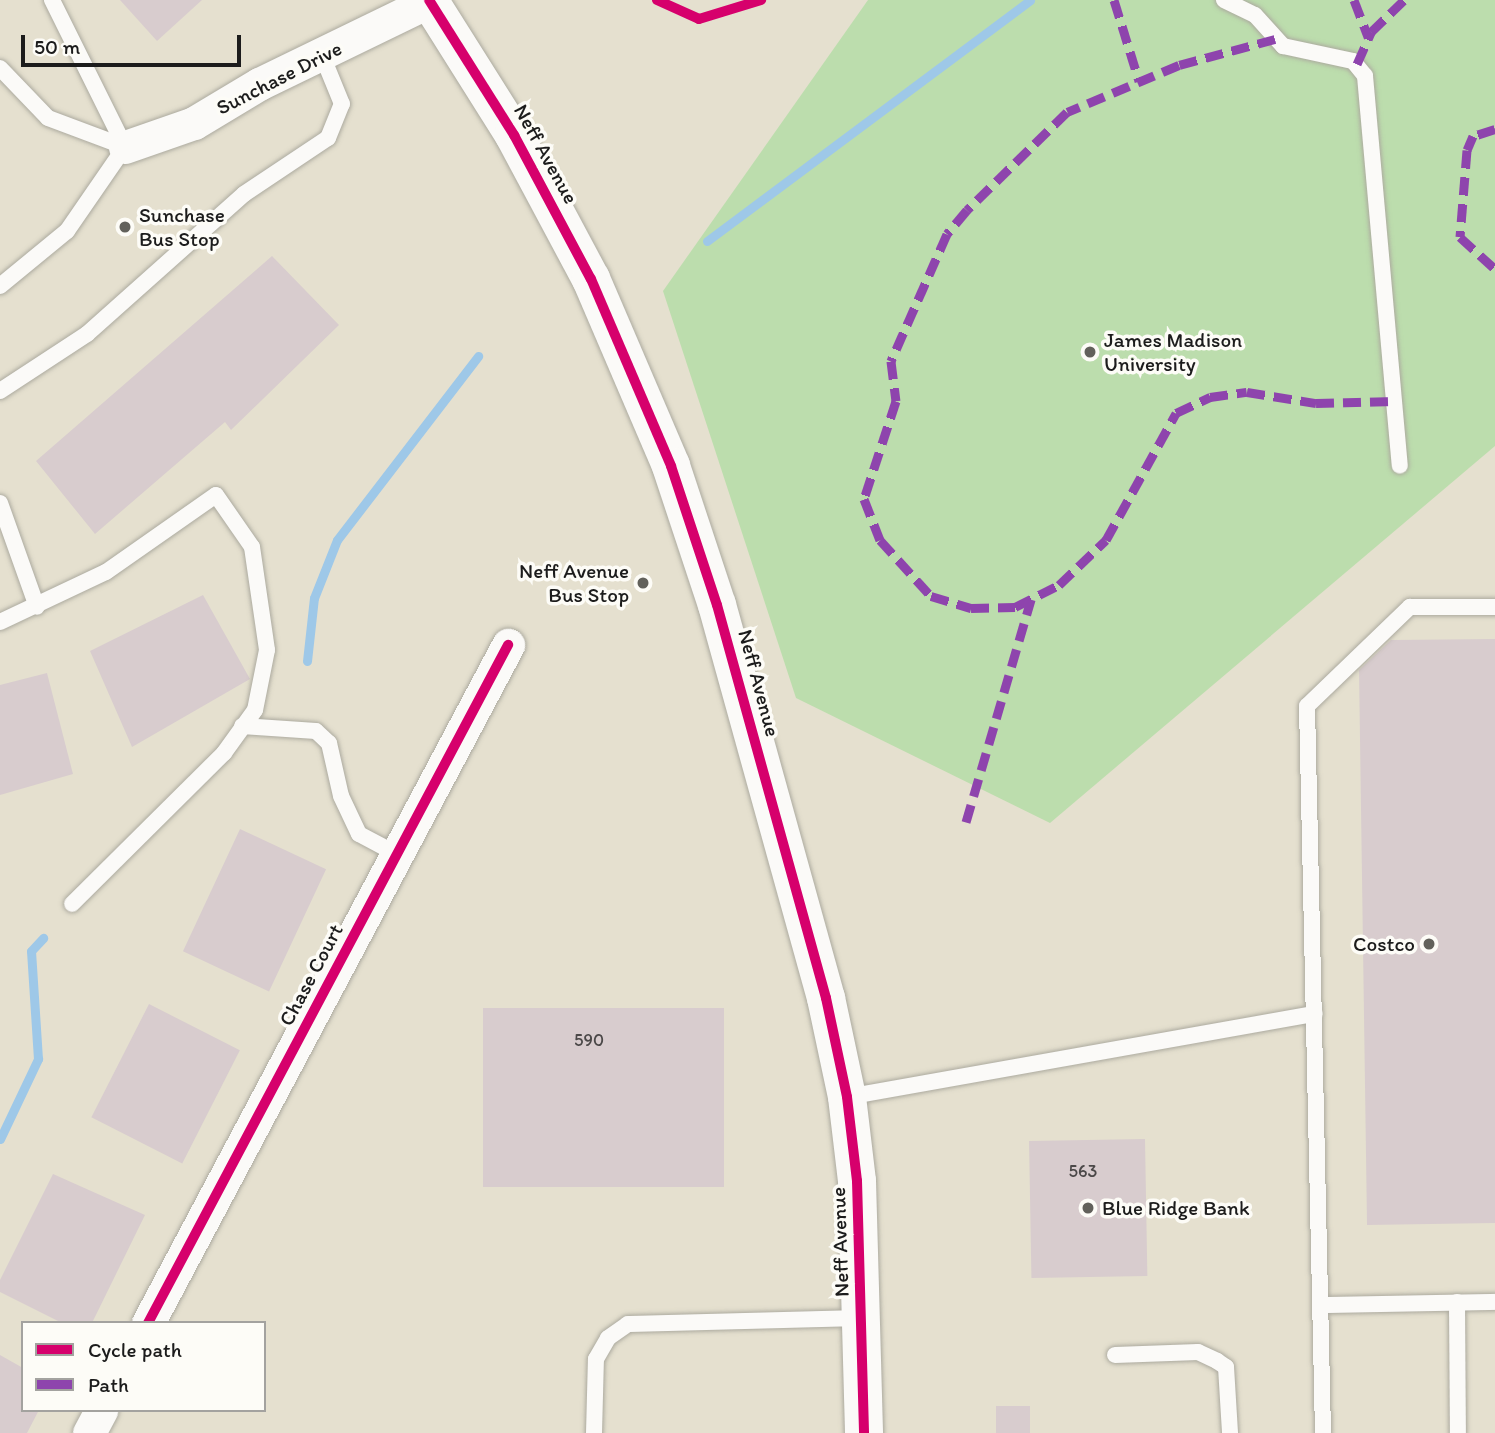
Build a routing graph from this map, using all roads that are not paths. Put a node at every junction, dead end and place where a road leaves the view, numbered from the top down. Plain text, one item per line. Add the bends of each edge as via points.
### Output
1 (52, 0) edge
2 (1224, 0) edge
3 (430, 1) edge
4 (322, 55) junction
5 (0, 68) edge
6 (125, 147) junction
7 (0, 286) edge
8 (0, 390) edge
9 (1400, 465) dead end
10 (0, 503) edge
11 (37, 607) junction
12 (1495, 607) edge
13 (0, 622) edge
14 (508, 645) dead end
15 (242, 726) junction
16 (397, 854) junction
17 (72, 904) dead end
18 (1315, 1014) junction
19 (847, 1097) junction
20 (1495, 1302) edge
21 (1457, 1303) junction
22 (1322, 1305) junction
23 (862, 1318) junction
24 (149, 1321) edge
25 (1115, 1355) dead end
26 (100, 1412) edge
27 (89, 1433) edge
28 (594, 1433) edge
29 (864, 1433) edge
30 (1230, 1433) edge
31 (1322, 1433) edge
32 (1458, 1433) edge

1 - 6 lane
2 - 9 lane via 1255,15 1283,46 1353,61 1365,76
3 - 4 street, Sunchase Drive
3 - 19 main road, Neff Avenue via 573,243 671,466 723,626 826,998
4 - 6 street, Sunchase Drive via 194,123
4 - 8 lane via 342,104 328,138 244,194 87,334
5 - 6 lane via 48,118
6 - 7 lane via 67,230
10 - 11 lane
11 - 13 lane
11 - 15 lane via 130,558 216,495 252,547 267,650 261,693
12 - 18 lane via 1410,607 1307,706
14 - 16 street, Chase Court
15 - 16 lane via 316,731 329,743 341,796 359,834
15 - 17 lane via 223,753
16 - 24 street, Chase Court
18 - 19 lane
18 - 22 lane
19 - 23 main road, Neff Avenue
20 - 21 lane
21 - 22 lane
21 - 32 lane
22 - 31 lane
23 - 28 lane via 628,1324 608,1338 596,1359
23 - 29 main road, Neff Avenue
25 - 30 lane via 1198,1352 1226,1367
26 - 27 street

